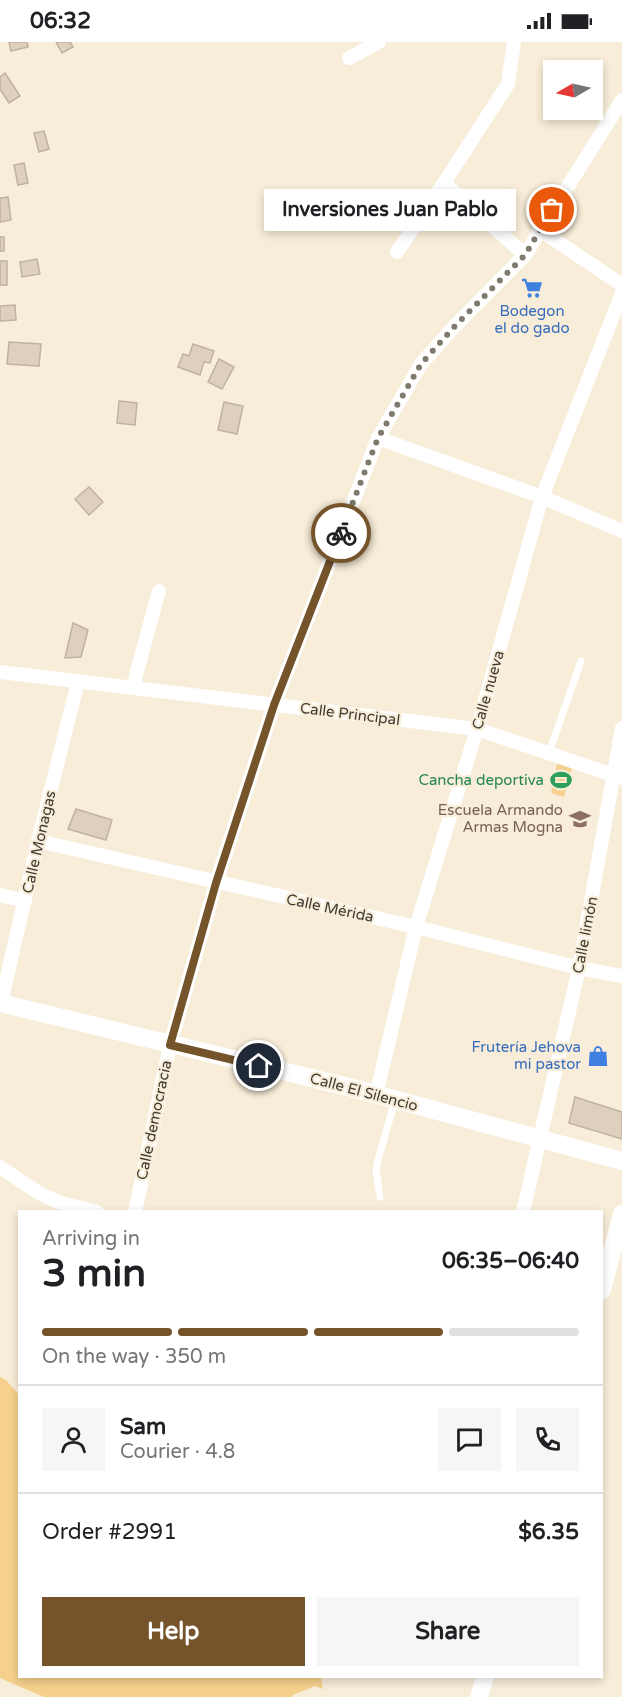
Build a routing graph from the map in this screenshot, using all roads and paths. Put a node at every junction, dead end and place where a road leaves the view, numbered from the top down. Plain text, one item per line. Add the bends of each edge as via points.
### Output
1 (378, 42) edge
2 (514, 42) edge
3 (349, 58) dead end
4 (622, 100) edge
5 (444, 183) junction
6 (540, 230) junction
7 (397, 252) dead end
8 (525, 255) junction
9 (622, 285) edge
10 (622, 293) edge
11 (378, 438) junction
12 (542, 497) junction
13 (622, 531) edge
14 (159, 591) dead end
15 (582, 661) dead end
16 (0, 672) edge
17 (78, 682) junction
18 (134, 688) junction
19 (274, 705) junction
20 (622, 728) edge
21 (477, 729) junction
22 (549, 753) junction
23 (618, 776) edge
24 (38, 841) junction
25 (216, 883) junction
26 (0, 895) edge
27 (25, 901) junction
28 (416, 927) junction
29 (579, 968) junction
30 (622, 976) edge
31 (1, 1003) edge
32 (170, 1045) junction
33 (376, 1095) junction
34 (395, 1101) junction
35 (540, 1140) junction
36 (622, 1161) edge
37 (0, 1167) edge
38 (381, 1197) dead end
39 (89, 1210) edge
40 (135, 1210) edge
41 (523, 1210) edge
42 (622, 1214) edge
43 (603, 1286) edge
44 (485, 1678) edge
45 (479, 1697) edge

1 - 3 street
2 - 5 street via 508,84
4 - 6 street, Calle democracia
5 - 7 street
5 - 8 street
6 - 8 street, Calle democracia
6 - 9 street
8 - 11 street, Calle democracia via 421,364
10 - 12 street, Calle nueva
11 - 12 street
11 - 19 street, Calle democracia
12 - 13 street
12 - 21 street, Calle nueva
14 - 18 street
15 - 22 lane
16 - 17 street, Calle Principal
17 - 18 street, Calle Principal
17 - 24 street, Calle Monagas
18 - 19 street, Calle Principal
19 - 21 street, Calle Principal
19 - 25 street, Calle democracia
20 - 23 street, Calle limón
21 - 22 street, Calle Principal
21 - 28 street, Calle nueva
22 - 23 street, Calle Principal
23 - 29 street, Calle limón
24 - 25 street, Calle Mérida
24 - 27 street, Calle Monagas
25 - 28 street, Calle Mérida
25 - 32 street, Calle democracia
26 - 27 street
27 - 31 street, Calle Monagas
28 - 29 street, Calle Mérida
28 - 33 street, Calle nueva
29 - 30 street, Calle Mérida
29 - 35 street, Calle limón
31 - 32 street, Calle El Silencio
32 - 33 street, Calle El Silencio
32 - 40 street, Calle democracia
33 - 34 street, Calle El Silencio
34 - 35 street, Calle El Silencio
34 - 38 lane via 376,1171
35 - 36 street, Calle El Silencio
35 - 41 street, Calle limón
37 - 39 street via 39,1193
42 - 43 street
44 - 45 street

